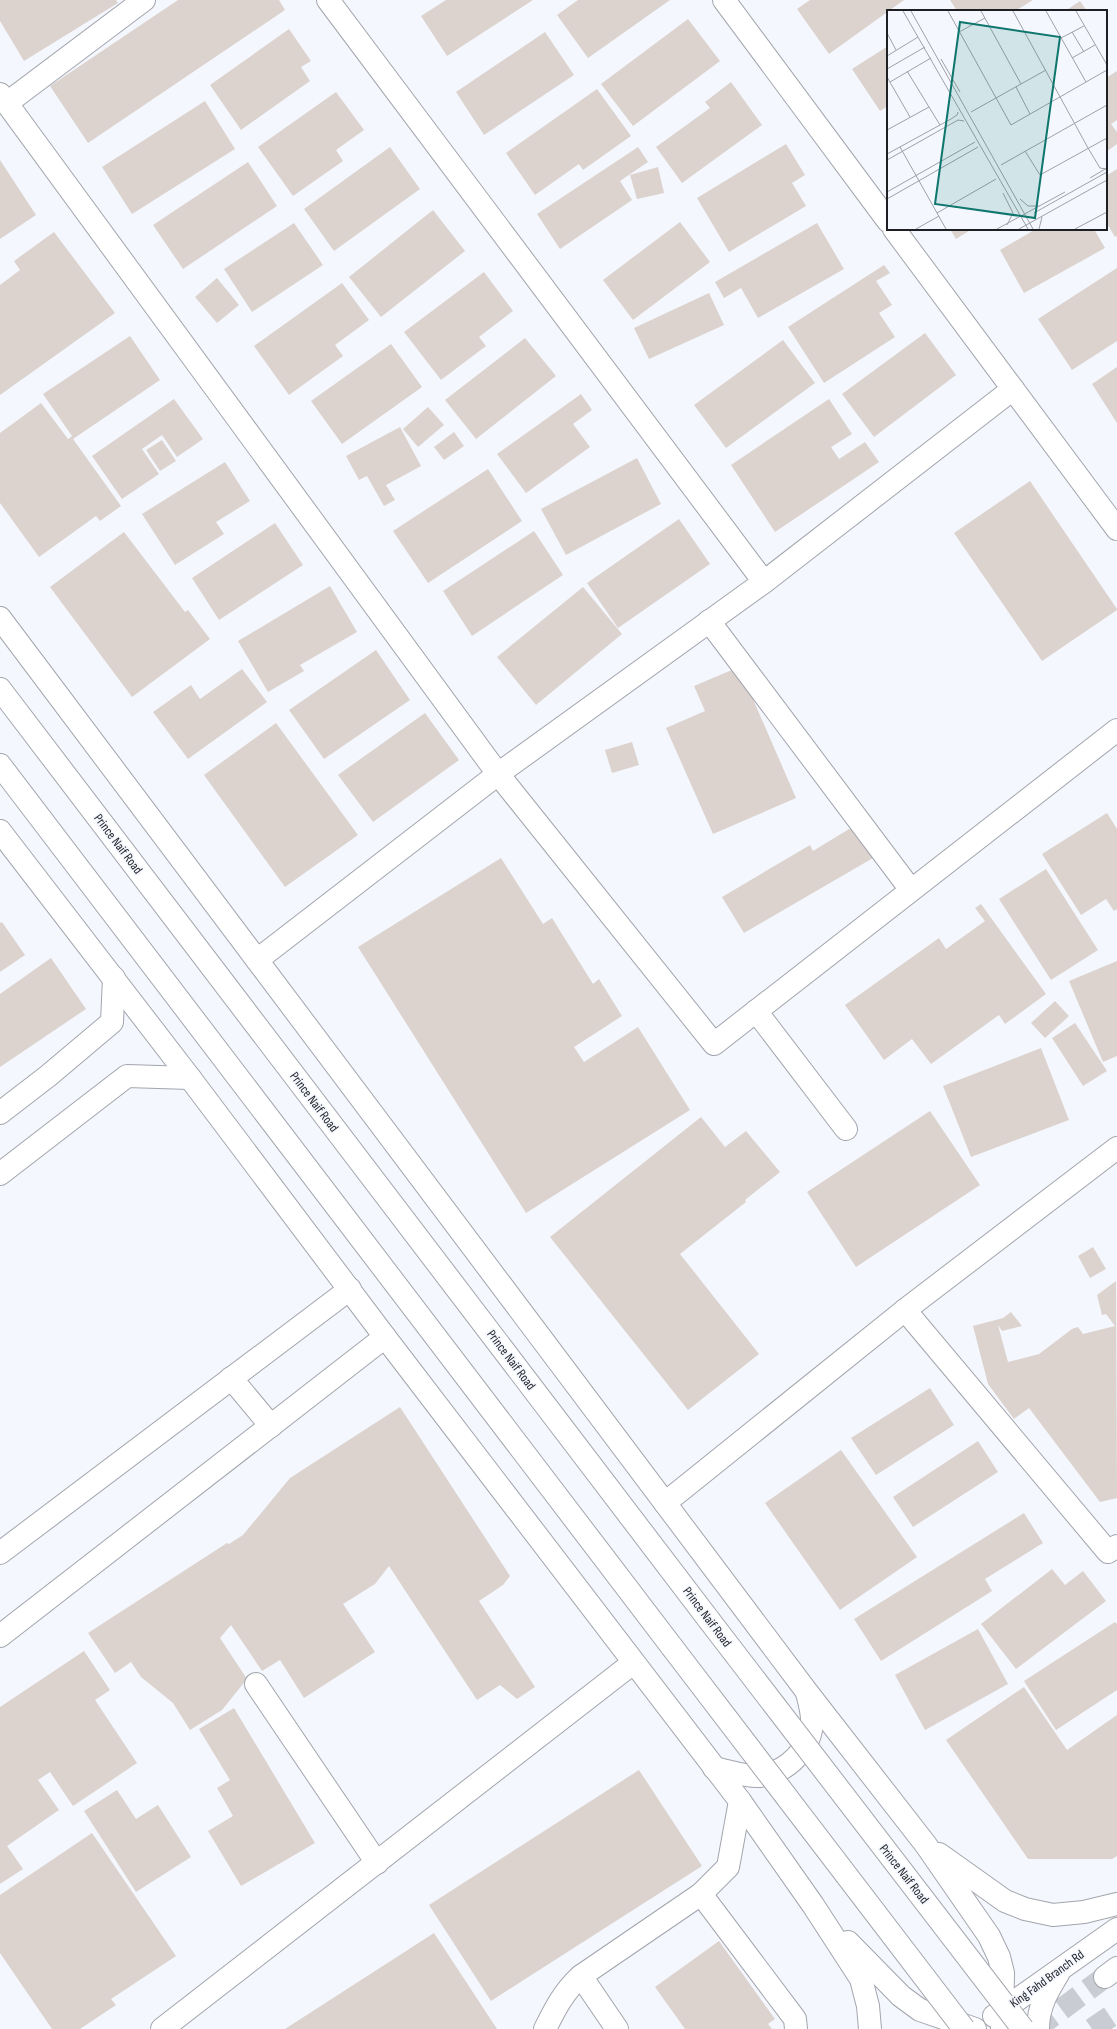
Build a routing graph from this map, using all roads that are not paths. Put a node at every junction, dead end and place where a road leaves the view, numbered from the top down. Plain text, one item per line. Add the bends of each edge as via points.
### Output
1 (144, 0) edge
2 (328, 0) edge
3 (724, 0) edge
4 (3, 98) edge
5 (887, 220) edge
6 (895, 230) edge
7 (1013, 389) junction
8 (1117, 529) edge
9 (764, 582) junction
10 (0, 618) edge
11 (709, 621) junction
12 (0, 689) edge
13 (1117, 730) edge
14 (0, 765) edge
15 (498, 774) junction
16 (0, 831) edge
17 (911, 890) junction
18 (257, 960) junction
19 (114, 978) junction
20 (756, 1011) junction
21 (190, 1078) junction
22 (0, 1113) edge
23 (846, 1129) dead end
24 (1117, 1148) edge
25 (0, 1174) edge
26 (350, 1289) junction
27 (905, 1310) junction
28 (385, 1337) junction
29 (231, 1378) junction
30 (271, 1426) junction
31 (665, 1503) junction
32 (1117, 1546) edge
33 (0, 1553) edge
34 (0, 1636) edge
35 (633, 1663) junction
36 (256, 1684) dead end
37 (807, 1692) junction
38 (714, 1768) junction
39 (740, 1801) junction
40 (926, 1845) junction
41 (377, 1863) junction
42 (701, 1894) junction
43 (1117, 1904) edge
44 (812, 1905) junction
45 (1117, 1929) edge
46 (1063, 1967) junction
47 (581, 1976) junction
48 (1002, 2020) edge
49 (162, 2029) edge
50 (545, 2029) edge
51 (617, 2029) edge
52 (796, 2029) edge
53 (870, 2029) edge
54 (964, 2029) edge
55 (976, 2029) edge
56 (1023, 2029) edge
57 (1038, 2029) edge

1 - 4 street
2 - 9 street
3 - 5 street
4 - 15 street
6 - 7 street
7 - 8 street
7 - 9 street
9 - 11 street
10 - 18 street
11 - 15 street
11 - 17 street
12 - 56 street, Prince Naif Road, bridge
13 - 17 street
14 - 54 street, bridge
15 - 18 street
15 - 20 street via 714,1044
16 - 19 street
17 - 20 street
18 - 31 street
19 - 21 street
19 - 22 street via 112,1022
20 - 23 street
21 - 25 street via 127,1076
21 - 26 street
24 - 27 street
26 - 28 street
26 - 29 street
27 - 31 street
27 - 32 street via 1108,1552
28 - 30 street
28 - 35 street
29 - 30 street
29 - 33 street
30 - 34 street
31 - 37 street
35 - 38 street
35 - 41 street
36 - 41 street
37 - 38 street via 812,1725 810,1738 799,1755 779,1771 759,1776
37 - 40 street
38 - 39 street
39 - 42 street via 728,1867
39 - 44 street
40 - 43 street via 1005,1901 1025,1909 1053,1915 1084,1912
40 - 48 street via 989,1936 999,1957 1004,1973
41 - 49 street
42 - 47 street
42 - 52 street via 795,2019
44 - 53 street via 861,1979 868,2006
44 - 55 street via 901,1996 920,2010
45 - 46 street, King Fahd Branch Rd
46 - 48 street, King Fahd Branch Rd
46 - 57 street via 1045,1994 1038,2016
47 - 50 street via 569,1986
47 - 51 street
48 - 55 street, King Fahd Branch Rd

